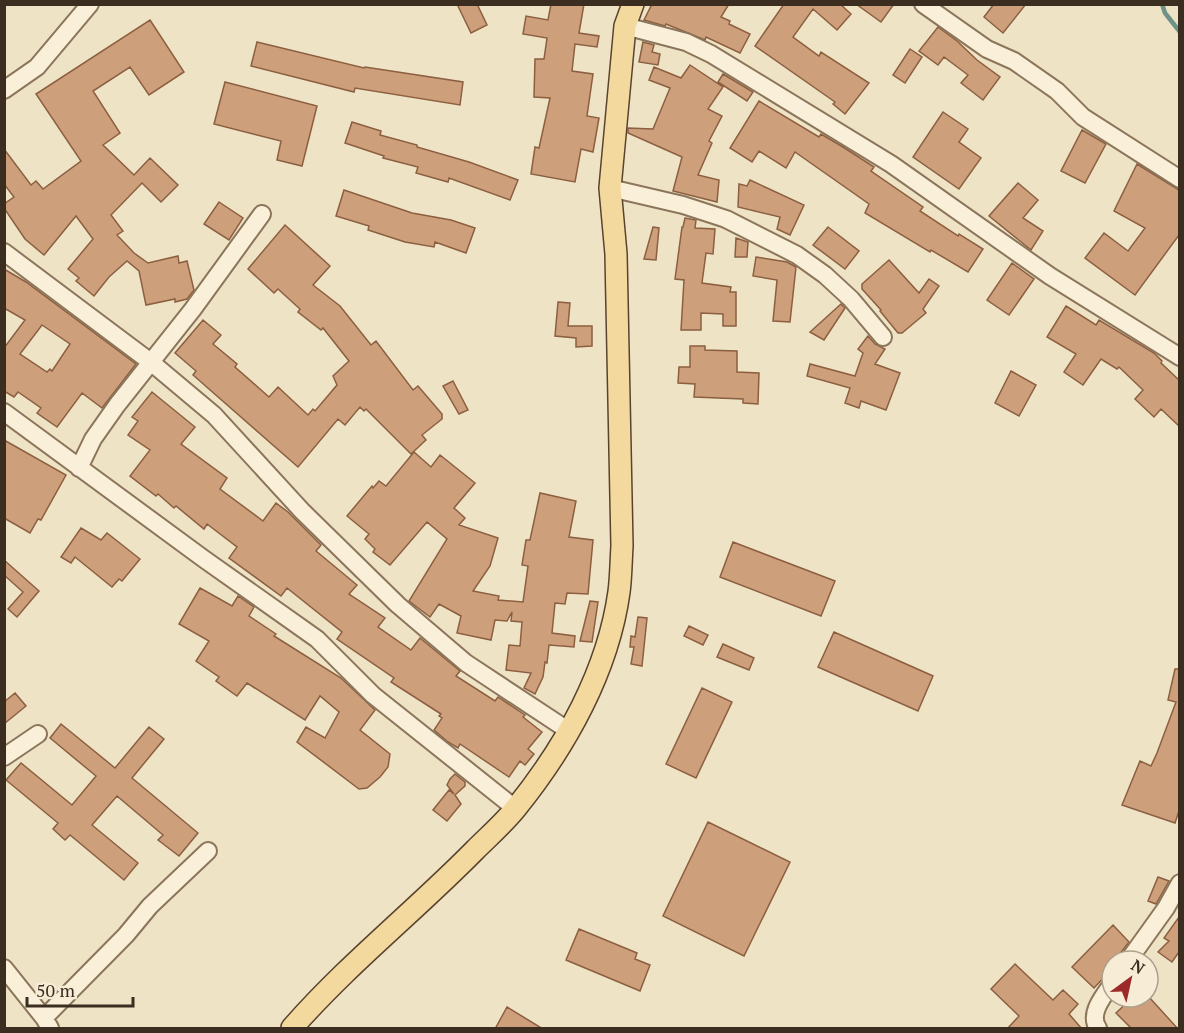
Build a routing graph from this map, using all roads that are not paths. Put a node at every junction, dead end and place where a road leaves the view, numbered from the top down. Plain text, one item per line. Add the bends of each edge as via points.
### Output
1 (90, 4) edge
2 (633, 4) edge
3 (923, 4) edge
4 (625, 26) junction
5 (4, 90) edge
6 (1179, 179) edge
7 (610, 188) junction
8 (262, 214) dead end
9 (4, 252) edge
10 (883, 337) dead end
11 (1179, 357) edge
12 (152, 363) junction
13 (4, 412) edge
14 (80, 468) junction
15 (569, 731) junction
16 (38, 734) dead end
17 (4, 757) edge
18 (516, 809) junction
19 (208, 850) dead end
20 (1179, 888) edge
21 (1137, 949) edge
22 (4, 968) edge
23 (1100, 1003) edge
24 (47, 1023) edge
25 (292, 1029) edge
26 (1098, 1029) edge

1 - 5 street via 37,67
2 - 4 main road
3 - 6 street via 1057,91 1083,117
4 - 7 main road
4 - 11 street via 686,42 711,54 891,164 1041,270
7 - 10 street via 726,219 797,255 851,299
7 - 15 main road via 617,266 620,581 608,640 587,700
8 - 12 street
9 - 12 street
12 - 14 street via 93,439
12 - 15 street via 214,415 302,511 398,605 466,663
13 - 14 street
14 - 18 street via 317,639 373,695
15 - 18 main road
16 - 17 street
18 - 25 main road via 320,996
19 - 24 street via 150,906
20 - 21 street
22 - 24 street
23 - 26 street via 1095,1024

